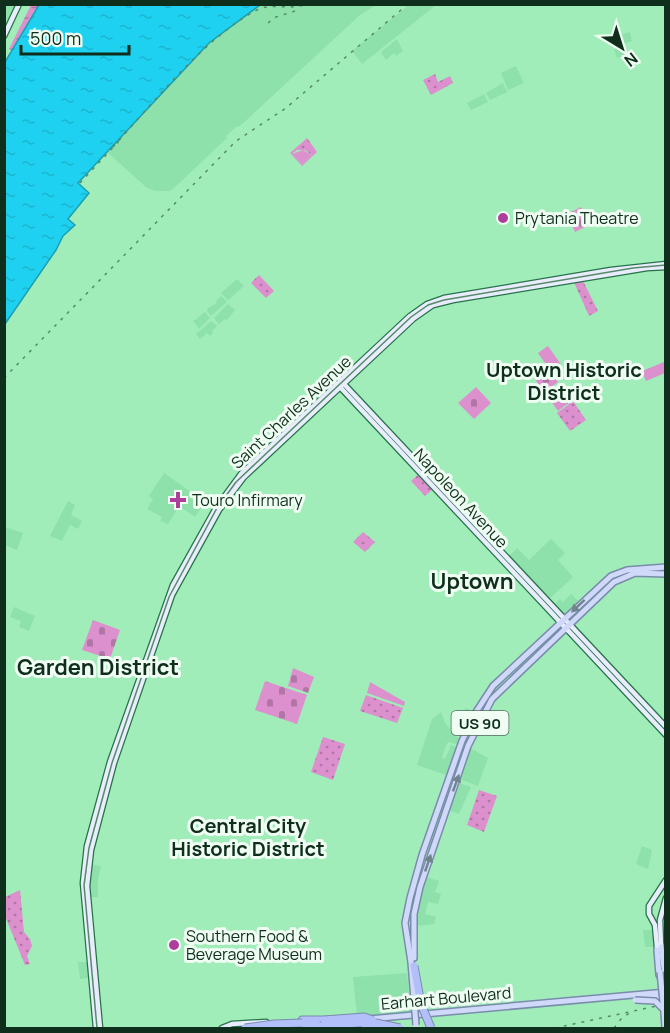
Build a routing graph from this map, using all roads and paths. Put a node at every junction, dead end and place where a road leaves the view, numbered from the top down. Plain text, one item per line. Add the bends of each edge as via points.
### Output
1 (19, 4) edge
2 (4, 36) edge
3 (666, 266) edge
4 (340, 384) junction
5 (666, 567) edge
6 (666, 574) edge
7 (561, 623) junction
8 (566, 629) junction
9 (666, 728) edge
10 (666, 735) edge
11 (666, 880) edge
12 (666, 898) edge
13 (658, 948) junction
14 (413, 963) junction
15 (666, 981) edge
16 (663, 995) edge
17 (627, 998) junction
18 (602, 999) junction
19 (511, 1007) junction
20 (665, 1010) edge
21 (663, 1019) dead end
22 (357, 1020) junction
23 (345, 1021) junction
24 (302, 1022) junction
25 (323, 1023) junction
26 (256, 1026) edge
27 (362, 1028) edge
28 (417, 1028) edge
29 (664, 1028) edge
30 (98, 1029) edge
31 (222, 1029) edge
32 (246, 1029) edge
33 (349, 1029) edge
34 (356, 1029) edge
35 (377, 1029) edge
36 (388, 1029) edge
37 (400, 1029) edge
38 (431, 1029) edge

1 - 2 main road
3 - 4 main road, Saint Charles Avenue via 434,305
4 - 7 main road, Napoleon Avenue
4 - 30 main road, Saint Charles Avenue via 227,490 169,593 97,816 86,880
5 -> 7 main road, US 90 via 614,574
6 - 8 main road, US 90 via 634,573 622,577
7 - 8 main road
7 - 8 main road, Napoleon Avenue
7 - 14 main road, US 90 via 490,690 465,735 407,909 405,923
8 - 9 main road, Napoleon Avenue
8 - 10 main road, Napoleon Avenue
14 -> 8 main road, US 90 via 414,910 420,886 468,746 495,694
11 - 13 main road via 648,909
12 - 13 main road
13 - 15 main road
13 - 16 main road
13 - 20 main road, bridge
14 - 28 main road, US 90, bridge
14 - 38 highway, bridge via 421,1005
16 - 17 main road, Earhart Boulevard
16 - 18 main road, Earhart Boulevard
17 - 18 main road, Earhart Boulevard
17 - 20 main road, bridge via 655,1001
18 - 19 main road, Earhart Boulevard
19 - 22 main road, Earhart Boulevard
19 - 27 main road, Earhart Boulevard via 380,1022
20 - 29 main road
21 - 29 main road
22 - 23 main road, Earhart Boulevard
22 - 27 main road
22 - 34 main road
23 - 25 main road, Earhart Boulevard
23 - 33 main road
24 - 25 highway
24 - 26 main road
24 - 32 highway, bridge
25 - 32 highway, bridge
25 - 35 highway, bridge
25 - 36 highway, bridge via 364,1017
25 - 37 highway, bridge via 371,1022
26 - 31 main road via 229,1025

